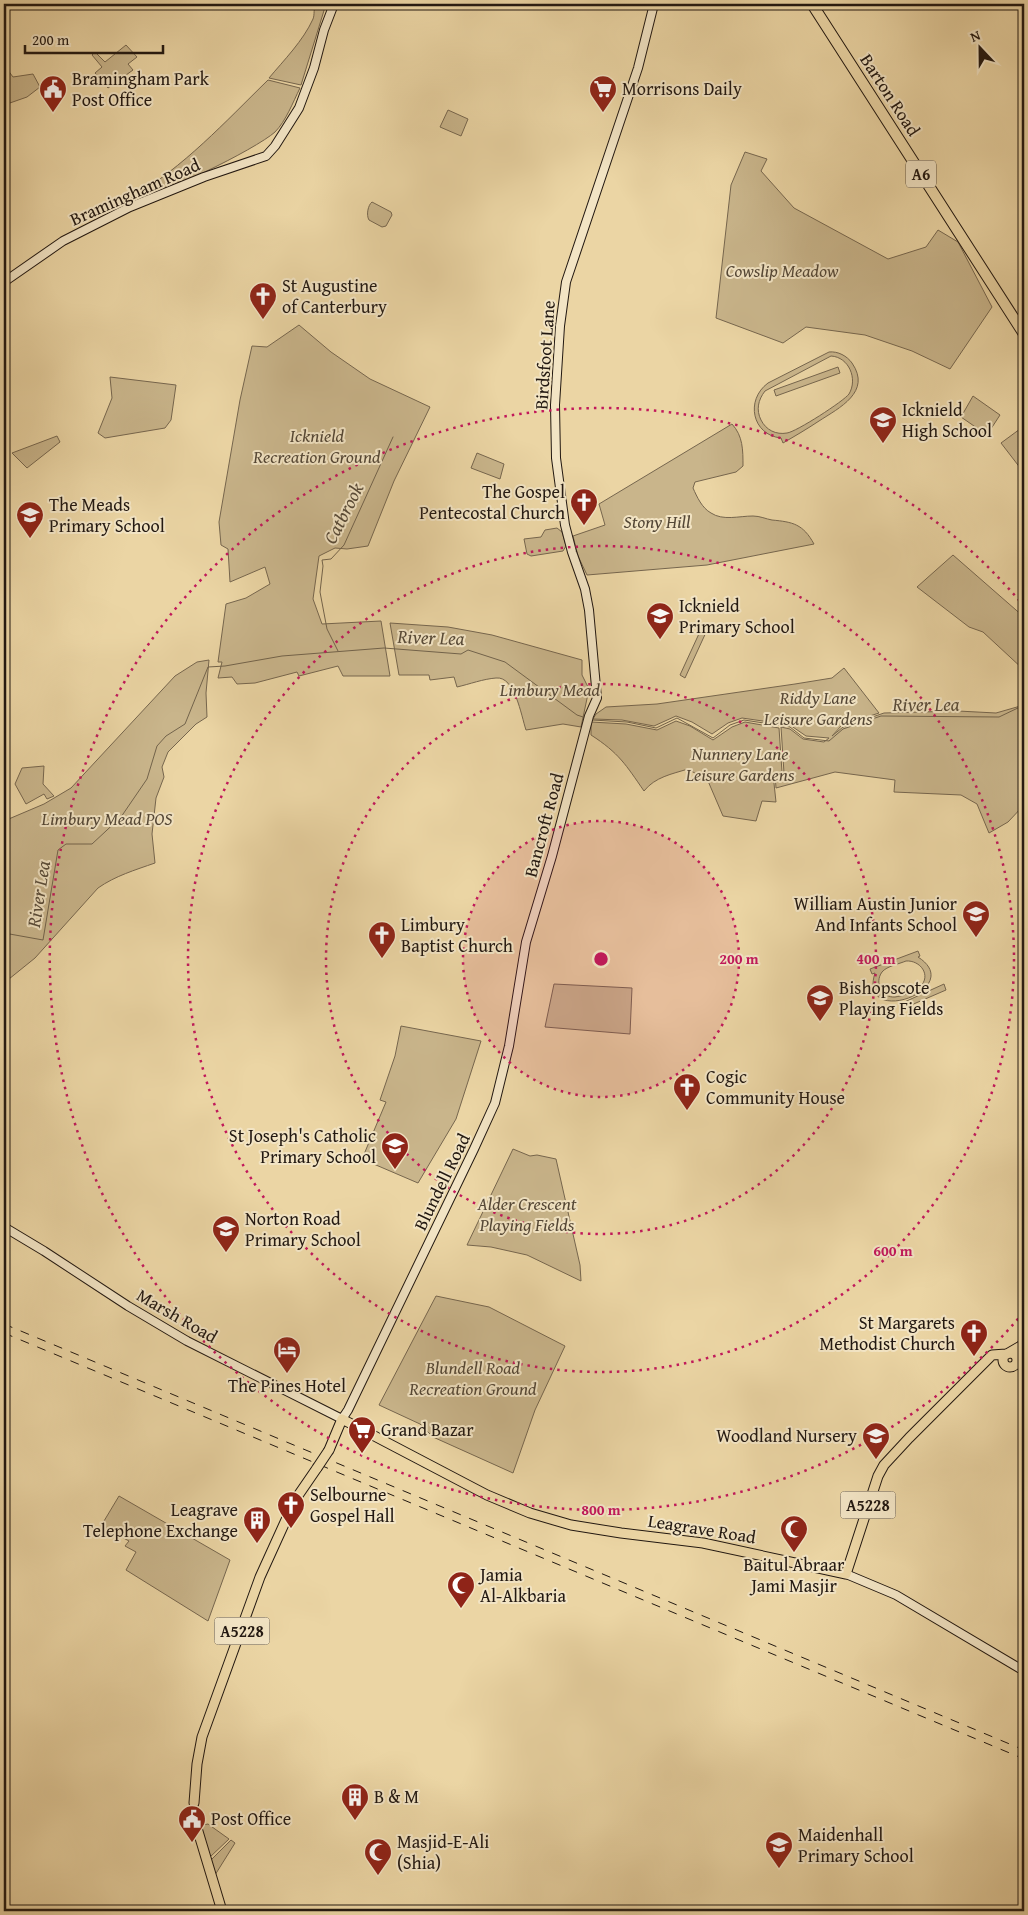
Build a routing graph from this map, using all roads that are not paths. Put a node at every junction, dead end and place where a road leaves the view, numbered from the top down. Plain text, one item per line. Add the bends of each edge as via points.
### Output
1 (334, 4) edge
2 (654, 4) edge
3 (812, 4) edge
4 (4, 282) edge
5 (1024, 334) edge
6 (589, 718) joint
7 (526, 942) joint
8 (4, 1227) edge
9 (1024, 1345) edge
10 (1007, 1354) junction
11 (992, 1355) junction
12 (1016, 1359) junction
13 (1005, 1364) junction
14 (342, 1419) junction
15 (360, 1430) junction
16 (335, 1437) junction
17 (846, 1574) junction
18 (1024, 1671) edge
19 (222, 1911) edge

1 - 4 street, Bramingham Road via 299,108 266,156 130,207 63,241
2 - 6 street, Birdsfoot Lane via 638,68 566,282 560,326 555,405 556,458 565,525 589,610 597,698
3 - 5 highway, Barton Road / A6
6 - 7 street, Bancroft Road
7 - 14 street, Blundell Road via 509,1046 495,1103
8 - 14 street, Marsh Road via 186,1341
9 - 10 main road
9 - 12 main road
10 - 11 main road
10 - 12 main road via 1013,1354
10 - 13 main road via 1003,1358
11 - 13 main road
11 - 17 main road, A5228 via 904,1443 878,1476
12 - 13 main road via 1012,1366
14 - 15 main road, Leagrave Road
14 - 16 main road, A5228
15 - 16 main road via 345,1430
15 - 17 main road, Leagrave Road via 487,1495 530,1513 571,1525 703,1543
16 - 19 main road, A5228, bridge via 295,1500 260,1577 202,1737 194,1808
17 - 18 street, Leagrave Road via 896,1596

